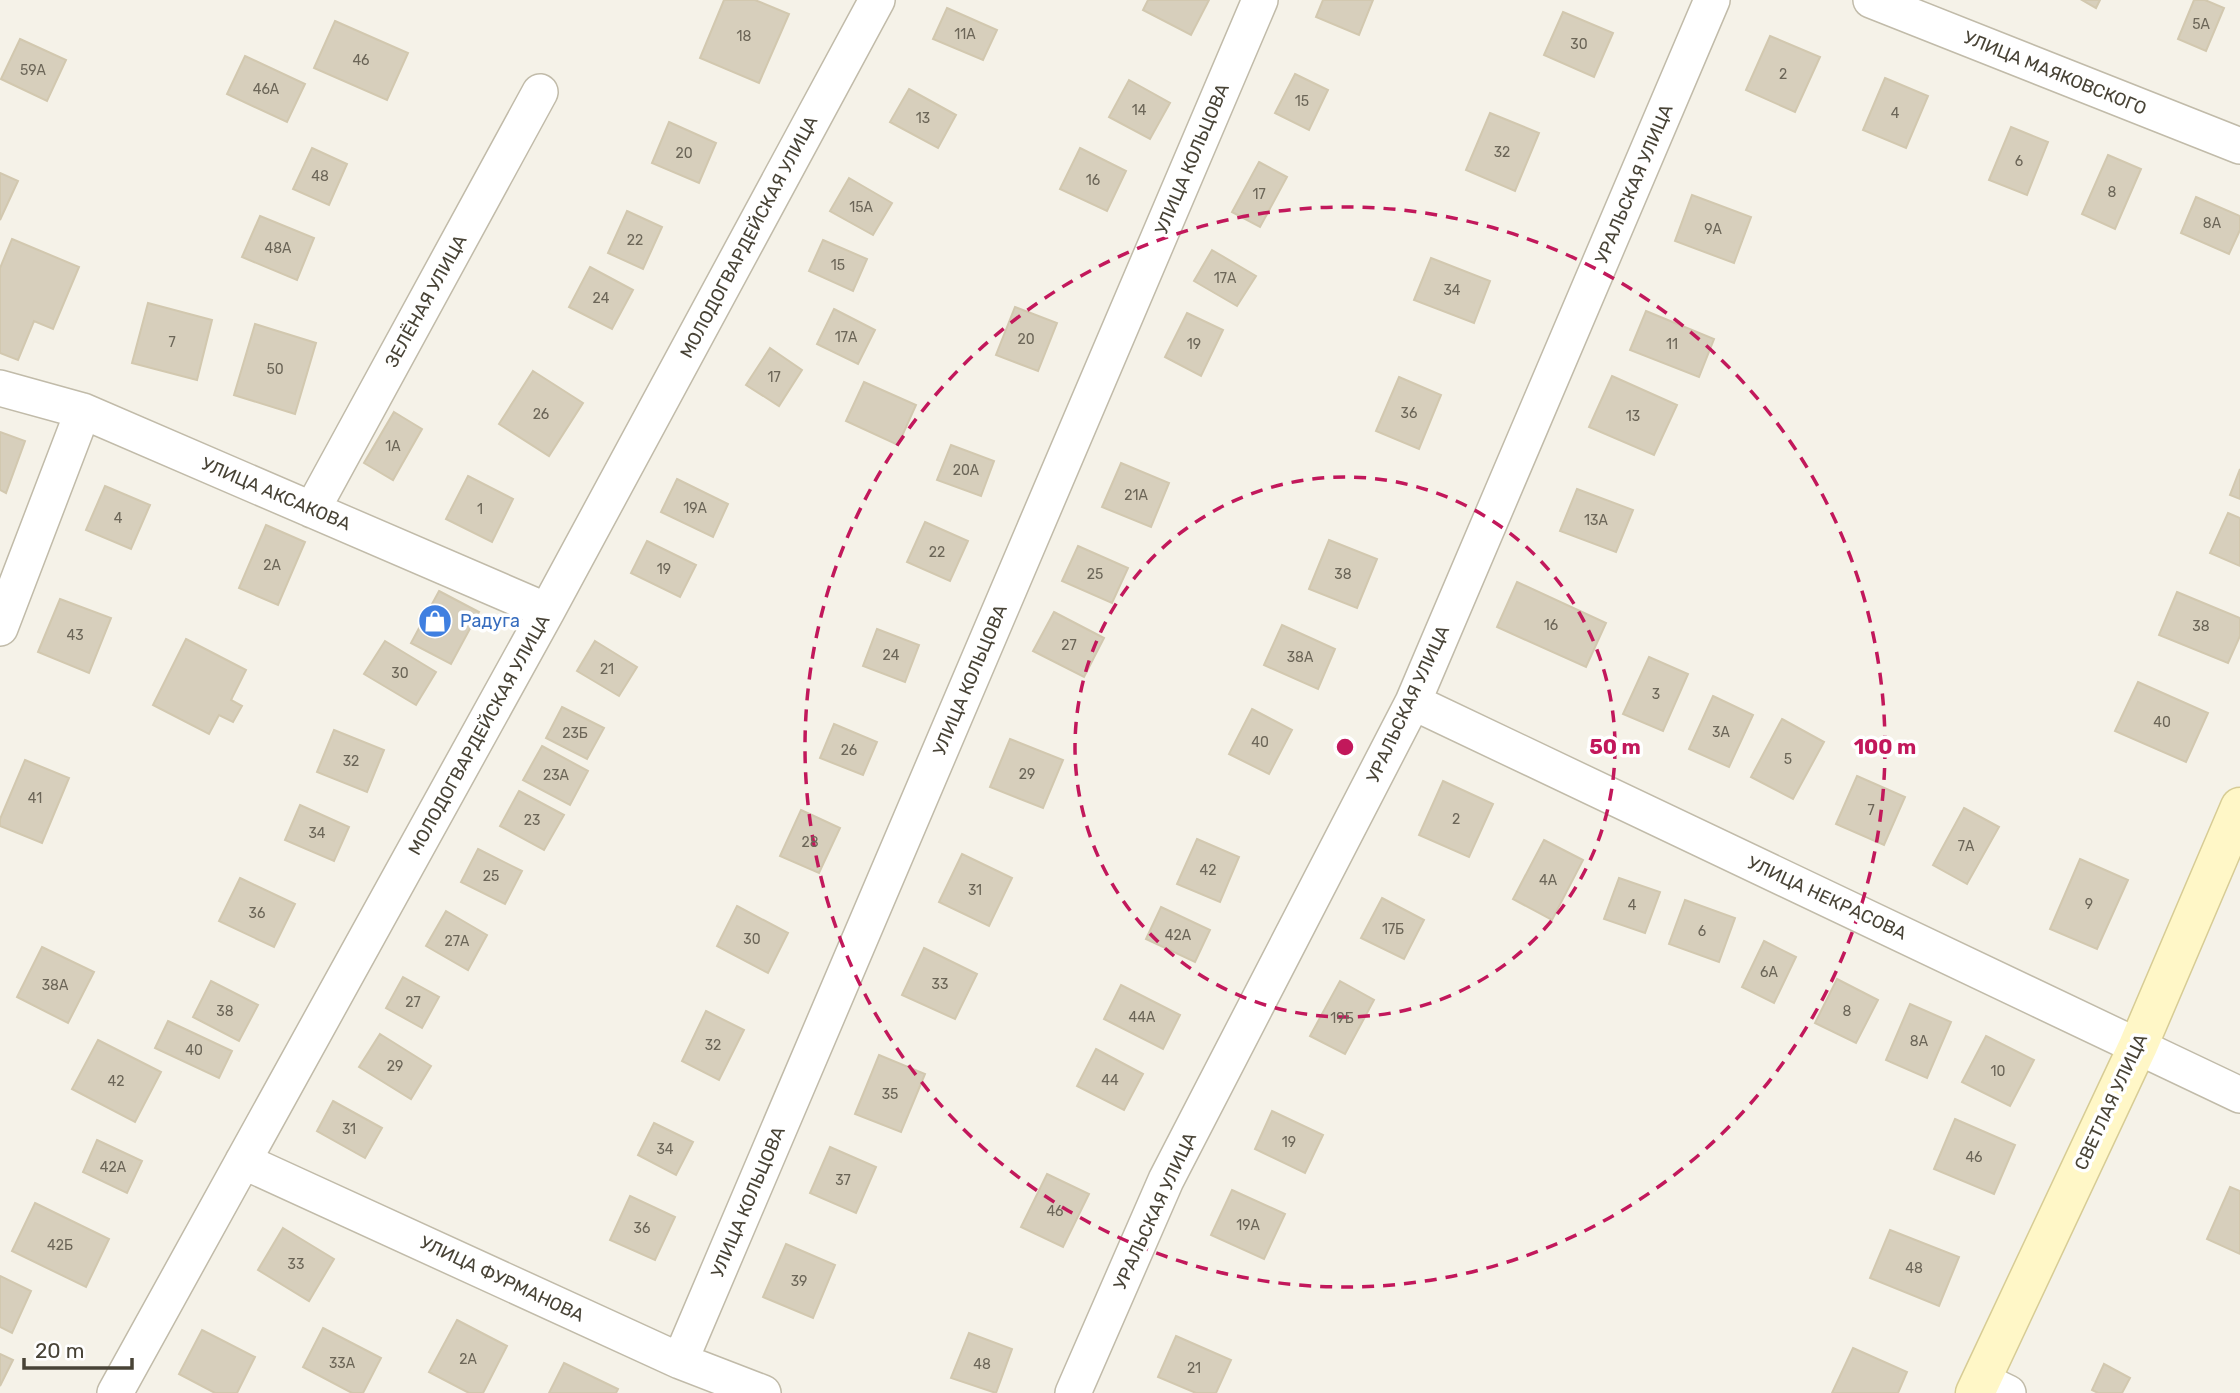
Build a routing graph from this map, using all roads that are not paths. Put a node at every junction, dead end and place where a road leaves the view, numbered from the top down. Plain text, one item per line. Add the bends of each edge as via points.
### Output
1 (877, 0) edge
2 (1260, 0) edge
3 (1712, 0) edge
4 (1871, 0) edge
5 (540, 92) dead end
6 (2240, 146) edge
7 (0, 388) edge
8 (83, 411) junction
9 (312, 510) junction
10 (547, 611) junction
11 (0, 628) edge
12 (1413, 702) junction
13 (2240, 807) edge
14 (2138, 1046) junction
15 (2240, 1095) edge
16 (243, 1161) junction
17 (680, 1361) junction
18 (1988, 1389) edge
19 (115, 1393) edge
20 (763, 1393) edge
21 (1073, 1393) edge

1 - 10 street, МОЛОДОГВАРДЕЙСКАЯ УЛИЦА
2 - 17 street, УЛИЦА КОЛЬЦОВА
3 - 12 street, УРАЛЬСКАЯ УЛИЦА
4 - 6 street, УЛИЦА МАЯКОВСКОГО
5 - 9 street, ЗЕЛЁНАЯ УЛИЦА
7 - 8 street, УЛИЦА АКСАКОВА
8 - 9 street, УЛИЦА АКСАКОВА
8 - 11 street
9 - 10 street, УЛИЦА АКСАКОВА
10 - 16 street, МОЛОДОГВАРДЕЙСКАЯ УЛИЦА
12 - 14 street, УЛИЦА НЕКРАСОВА
12 - 21 street, УРАЛЬСКАЯ УЛИЦА via 1167,1180
13 - 14 main road, СВЕТЛАЯ УЛИЦА
14 - 15 street, УЛИЦА НЕКРАСОВА
14 - 18 main road, СВЕТЛАЯ УЛИЦА
16 - 17 street, УЛИЦА ФУРМАНОВА
16 - 19 street, МОЛОДОГВАРДЕЙСКАЯ УЛИЦА
17 - 20 street, УЛИЦА ФУРМАНОВА

